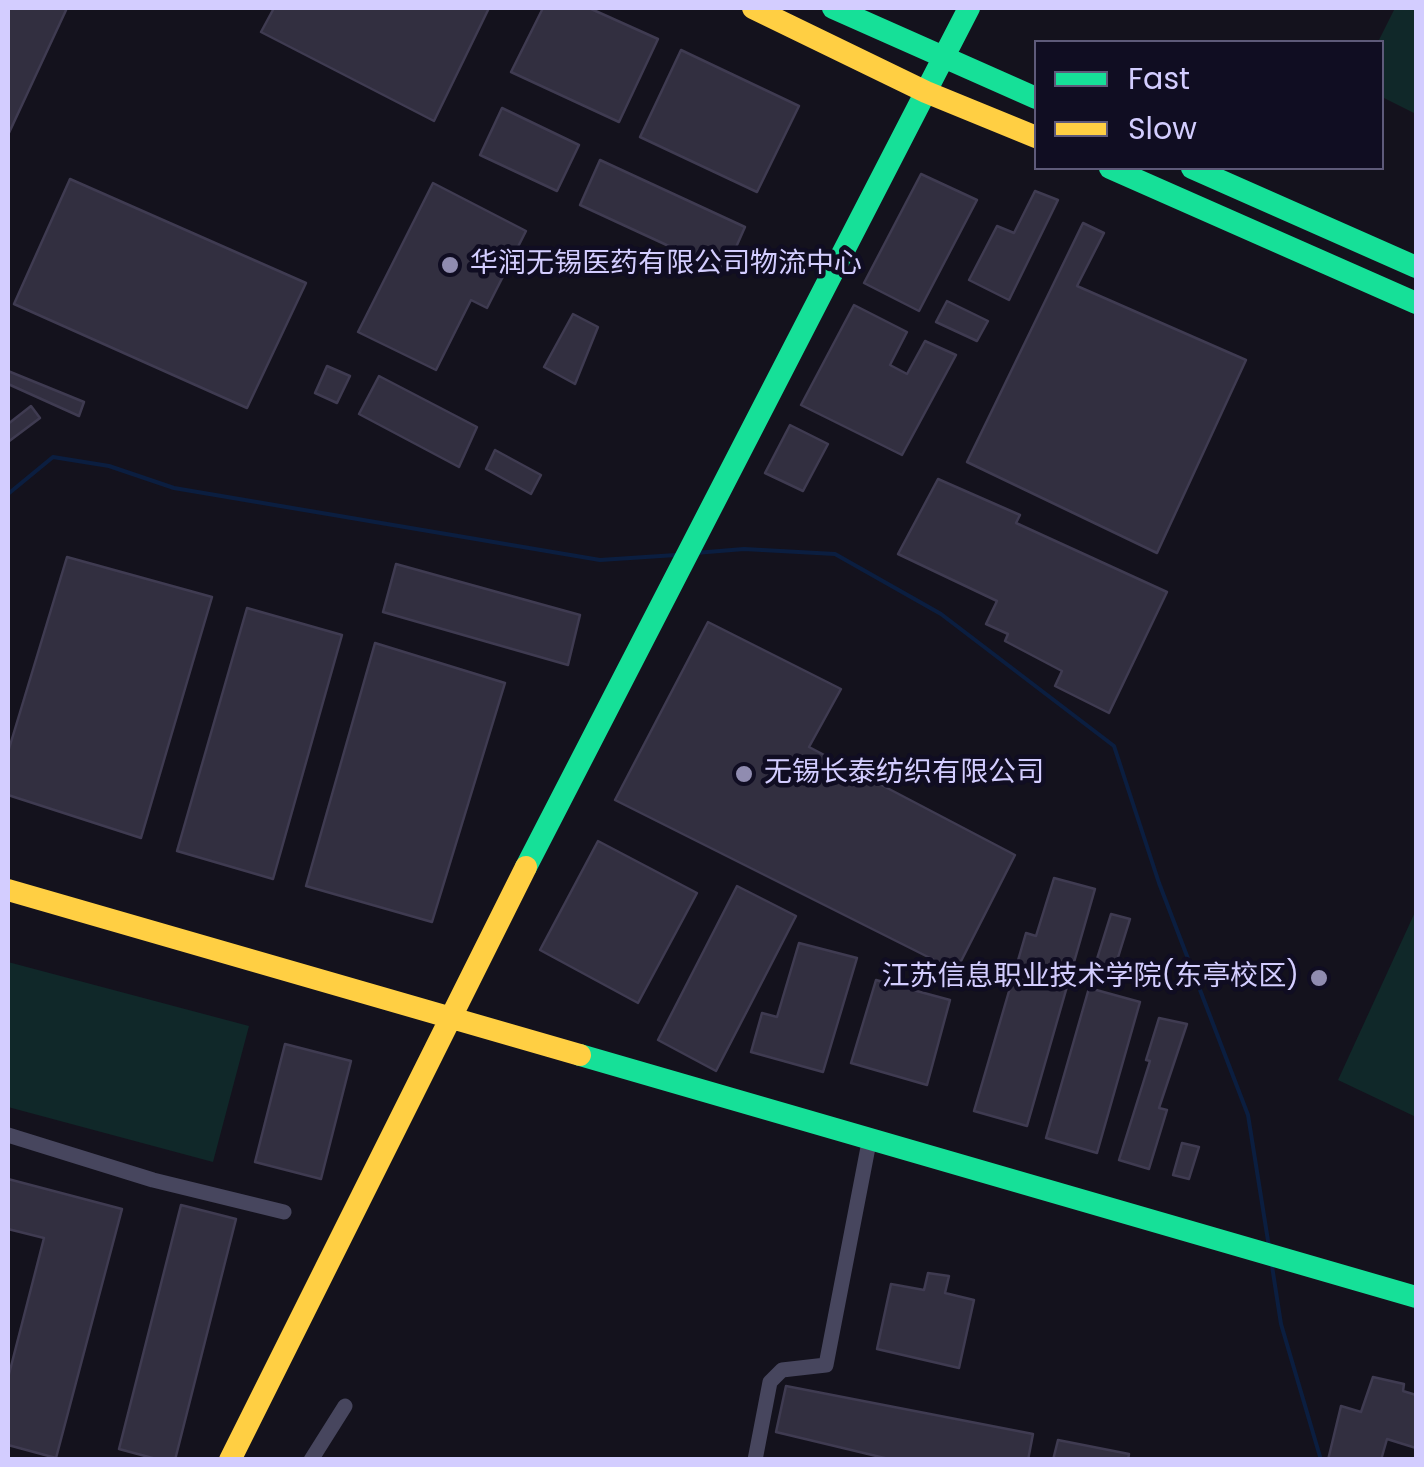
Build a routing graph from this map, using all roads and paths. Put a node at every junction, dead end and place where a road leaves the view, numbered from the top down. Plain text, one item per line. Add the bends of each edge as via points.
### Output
1 (752, 8) edge
2 (833, 8) edge
3 (970, 8) edge
4 (944, 57) junction
5 (926, 92) junction
6 (1034, 97) edge
7 (1034, 136) edge
8 (1115, 170) edge
9 (1197, 170) edge
10 (1416, 267) edge
11 (1416, 303) edge
12 (8, 890) edge
13 (451, 1017) junction
14 (8, 1135) edge
15 (870, 1136) junction
16 (284, 1212) dead end
17 (1416, 1297) edge
18 (346, 1406) dead end
19 (230, 1460) edge
20 (311, 1460) edge
21 (755, 1460) edge

1 - 5 street
2 - 4 street
3 - 4 street
4 - 5 street
4 - 6 street
5 - 7 street
5 - 13 street
8 - 11 street
9 - 10 street
12 - 13 street
13 - 15 street
13 - 19 street
14 - 16 street
15 - 17 street
15 - 21 street via 826,1365 782,1370 770,1382
18 - 20 street

